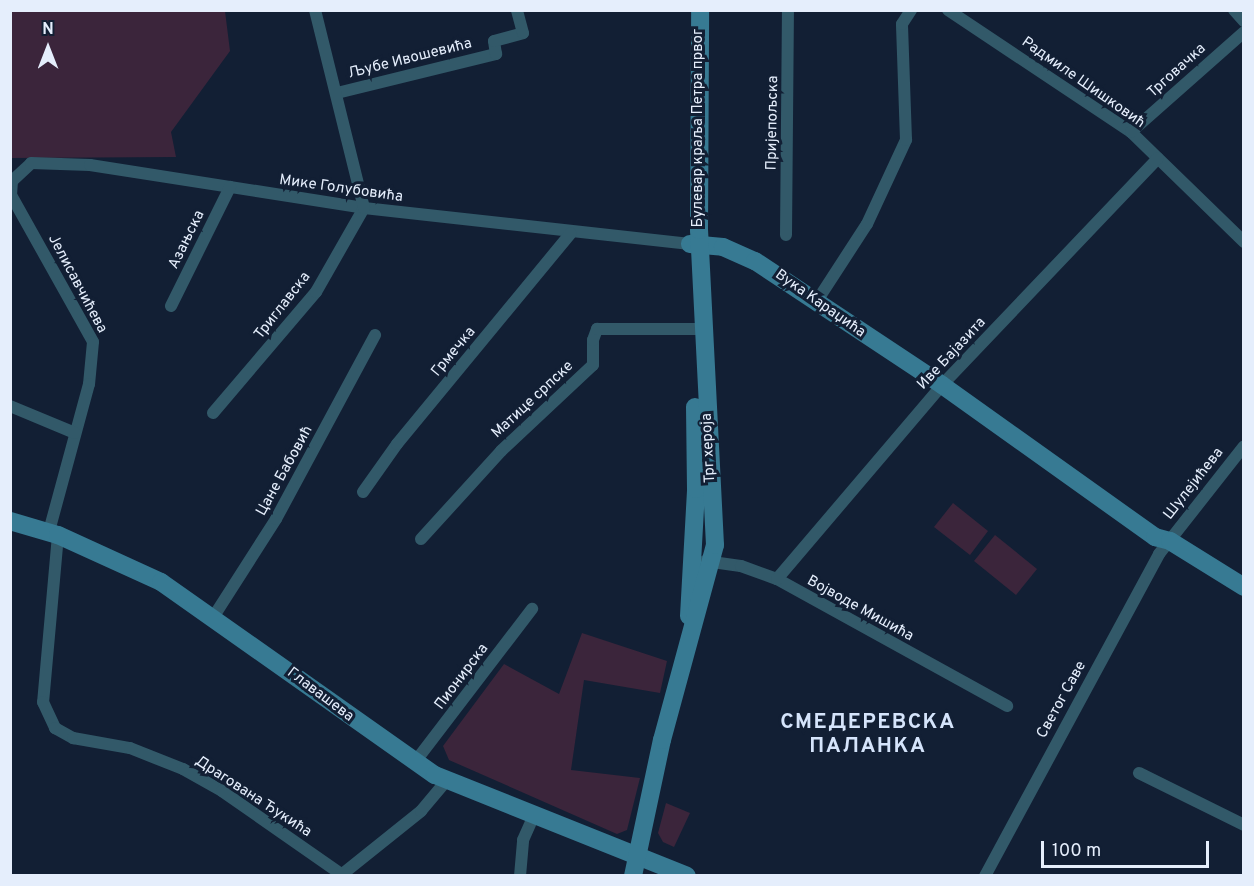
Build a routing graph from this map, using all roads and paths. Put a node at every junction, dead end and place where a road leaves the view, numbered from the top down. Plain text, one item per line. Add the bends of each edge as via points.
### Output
1 (315, 10) edge
2 (517, 10) edge
3 (690, 10) edge
4 (699, 10) edge
5 (788, 10) edge
6 (911, 10) edge
7 (948, 10) edge
8 (1234, 10) edge
9 (1244, 21) edge
10 (1244, 32) edge
11 (337, 93) junction
12 (1131, 132) junction
13 (1158, 158) junction
14 (230, 187) junction
15 (11, 195) edge
16 (364, 208) junction
17 (572, 233) junction
18 (786, 235) dead end
19 (1244, 242) edge
20 (695, 244) junction
21 (815, 304) junction
22 (171, 306) dead end
23 (699, 329) junction
24 (375, 335) dead end
25 (942, 385) junction
26 (10, 406) edge
27 (213, 413) dead end
28 (75, 434) junction
29 (1244, 446) edge
30 (363, 492) dead end
31 (10, 521) edge
32 (54, 533) junction
33 (421, 539) dead end
34 (1170, 541) junction
35 (712, 561) junction
36 (691, 562) junction
37 (777, 579) junction
38 (1244, 586) edge
39 (532, 609) dead end
40 (214, 616) junction
41 (687, 648) junction
42 (1007, 706) dead end
43 (415, 762) junction
44 (1139, 773) dead end
45 (447, 780) junction
46 (535, 813) junction
47 (1244, 825) edge
48 (637, 855) junction
49 (342, 875) edge
50 (520, 876) edge
51 (633, 876) edge
52 (687, 876) edge
53 (985, 876) edge

1 - 11 street
2 - 11 street, Љубе Ивошевића via 523,33 494,41 496,54
3 - 20 main road, Булевар краља Петра првог
4 - 20 main road, Булевар краља Петра првог
5 - 18 street, Пријепољска
6 - 21 street via 902,24 906,140 867,224
7 - 12 street, Радмиле Шишковић
8 - 9 street
10 - 12 street, Трговачка
11 - 16 street
12 - 13 street, Радмиле Шишковић
13 - 19 street, Радмиле Шишковић
13 - 25 street, Иве Бајазита
14 - 15 street, Мике Голубовића via 90,165 31,163 12,182
14 - 16 street, Мике Голубовића
14 - 22 street, Азањска
15 - 28 street, Јелисавчићева via 93,342 89,384
16 - 17 street, Мике Голубовића
16 - 27 street, Триглавска via 316,292
17 - 20 street, Мике Голубовића
17 - 30 street, Грмечка via 397,444
20 - 21 main road, Вука Караџића via 744,255
20 - 23 main road, Трг хероја
21 - 25 main road, Вука Караџића
23 - 33 street, Матице српске via 597,328 592,340 592,365 501,451
23 - 35 main road, Трг хероја via 714,536
23 - 36 main road, Трг хероја
24 - 40 street, Цане Бабовић via 281,510
25 - 34 main road, Вука Караџића via 1155,537
25 - 37 street, Иве Бајазита
26 - 28 street
28 - 32 street, Јелисавчићева
29 - 34 street, Шулејићева
31 - 32 main road, Главашева
32 - 40 main road, Главашева via 149,576
32 - 49 street, Драгована Ђукића via 43,702 55,728 73,738 130,748 183,769 222,791
34 - 38 main road, Вука Караџића
34 - 53 street, Светог Саве via 1067,719
35 - 36 street, Војводе Мишића
35 - 37 street, Војводе Мишића
35 - 41 main road, Трг хероја
36 - 41 main road, Трг хероја
37 - 42 street, Војводе Мишића
39 - 43 street, Пионирска
40 - 43 main road, Главашева
41 - 48 main road, Трг хероја
43 - 45 main road, Главашева
44 - 47 street
45 - 46 main road, Главашева
45 - 49 street via 422,811
46 - 48 main road, Главашева
46 - 50 street via 523,840
48 - 51 main road, Трг хероја
48 - 52 main road, Главашева

